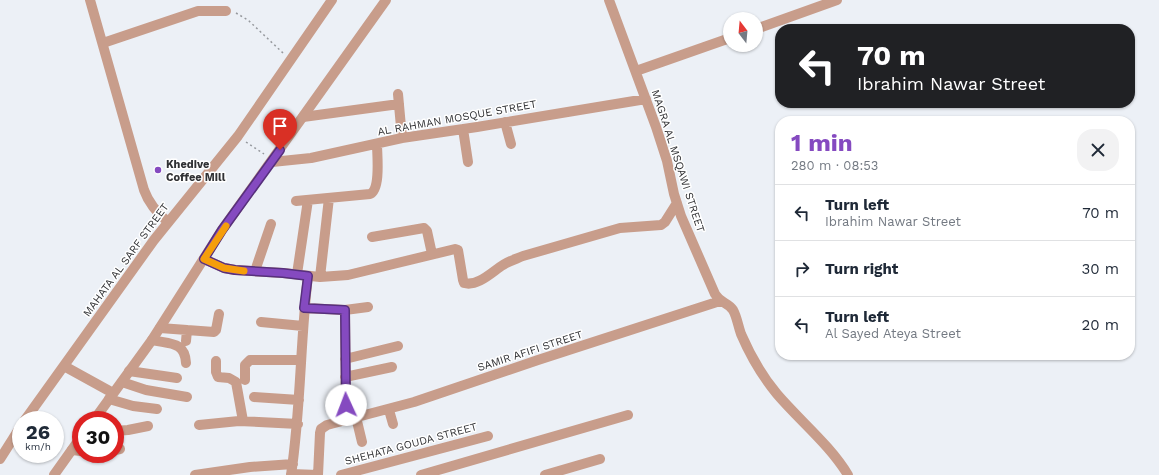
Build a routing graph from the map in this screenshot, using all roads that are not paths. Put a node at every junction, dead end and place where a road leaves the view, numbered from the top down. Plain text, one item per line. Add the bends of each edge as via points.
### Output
1 (90, 0) edge
2 (332, 0) edge
3 (386, 0) edge
4 (609, 0) edge
5 (837, 0) edge
6 (226, 11) road end
7 (763, 26) edge
8 (723, 40) edge
9 (103, 43) junction
10 (636, 71) junction
11 (646, 99) junction
12 (302, 117) junction
13 (505, 122) junction
14 (463, 129) junction
15 (402, 138) junction
16 (377, 144) junction
17 (511, 144) dead end
18 (269, 159) junction
19 (468, 162) dead end
20 (329, 198) junction
21 (308, 200) junction
22 (296, 201) dead end
23 (677, 203) junction
24 (168, 222) junction
25 (271, 224) dead end
26 (372, 237) dead end
27 (432, 254) junction
28 (204, 259) junction
29 (255, 271) junction
30 (297, 274) junction
31 (308, 276) junction
32 (320, 277) junction
33 (720, 302) junction
34 (368, 307) dead end
35 (304, 308) junction
36 (345, 310) junction
37 (219, 314) dead end
38 (262, 322) dead end
39 (303, 326) junction
40 (160, 328) junction
41 (187, 330) junction
42 (152, 340) junction
43 (186, 341) dead end
44 (398, 346) dead end
45 (345, 359) junction
46 (216, 360) dead end
47 (301, 360) junction
48 (186, 363) dead end
49 (64, 366) junction
50 (392, 366) dead end
51 (129, 371) junction
52 (345, 377) junction
53 (177, 378) dead end
54 (245, 380) dead end
55 (122, 382) junction
56 (111, 396) junction
57 (187, 397) dead end
58 (254, 397) dead end
59 (299, 400) junction
60 (157, 409) dead end
61 (389, 410) junction
62 (32, 411) edge
63 (100, 411) edge
64 (628, 415) dead end
65 (351, 418) junction
66 (243, 421) junction
67 (298, 424) junction
68 (393, 424) dead end
69 (199, 425) dead end
70 (148, 426) dead end
71 (124, 430) edge
72 (488, 436) dead end
73 (12, 440) edge
74 (362, 442) dead end
75 (72, 455) edge
76 (0, 459) edge
77 (600, 459) dead end
78 (292, 471) edge
79 (54, 475) edge
80 (195, 475) edge
81 (318, 475) edge
82 (341, 475) edge
83 (421, 475) edge
84 (545, 475) edge
85 (848, 475) edge

1 - 9 street
2 - 24 street, MAHATA AL SARF STREET via 238,136
3 - 12 street
4 - 10 street, MAGRA AL MSQAWI STREET
5 - 7 street
6 - 9 street via 198,11
8 - 10 street
9 - 24 street via 147,198 154,210
10 - 11 street, MAGRA AL MSQAWI STREET
11 - 13 street, AL RAHMAN MOSQUE STREET
11 - 23 street, MAGRA AL MSQAWI STREET via 667,161
12 - 15 street via 399,99
12 - 18 street
13 - 14 street, AL RAHMAN MOSQUE STREET
13 - 17 street
14 - 15 street, AL RAHMAN MOSQUE STREET
14 - 19 street
15 - 16 street, AL RAHMAN MOSQUE STREET
16 - 18 street, AL RAHMAN MOSQUE STREET via 311,158
16 - 20 street via 377,185 374,192
18 - 28 street
20 - 21 street
20 - 32 street
21 - 22 street
21 - 30 street
23 - 27 street via 661,225 620,228 523,256 510,260 487,277 467,284 463,280 458,250
23 - 33 street, MAGRA AL MSQAWI STREET via 694,248
24 - 49 street, MAHATA AL SARF STREET
25 - 29 street
26 - 27 street via 424,228
27 - 32 street via 344,276
28 - 29 street via 229,269
28 - 40 street
29 - 30 street
30 - 31 street
31 - 32 street
31 - 35 street
33 - 61 street, SAMIR AFIFI STREET
33 - 85 street, MAGRA AL MSQAWI STREET via 733,311 748,348 771,386
34 - 36 street
35 - 36 street
35 - 39 street
36 - 45 street
37 - 41 street via 216,330
38 - 39 street
39 - 47 street
40 - 41 street
40 - 42 street
41 - 43 street
42 - 48 street via 180,346 185,353
42 - 51 street
44 - 45 street
45 - 52 street
46 - 66 street via 216,375 236,382
47 - 54 street via 250,360 245,365
47 - 59 street
49 - 56 street via 102,387
49 - 62 street, MAHATA AL SARF STREET
50 - 52 street
51 - 53 street
51 - 55 street
52 - 65 street
55 - 56 street
55 - 57 street via 146,390
56 - 60 street via 132,406
56 - 63 street
58 - 59 street
59 - 67 street
61 - 65 street, SAMIR AFIFI STREET
61 - 68 street
64 - 83 street
65 - 74 street
65 - 81 street, SAMIR AFIFI STREET via 321,429
66 - 67 street
66 - 69 street
67 - 78 street
70 - 71 street
72 - 82 street, SHEHATA GOUDA STREET
73 - 76 street
75 - 79 street
77 - 84 street
78 - 80 street via 250,468
78 - 81 street

